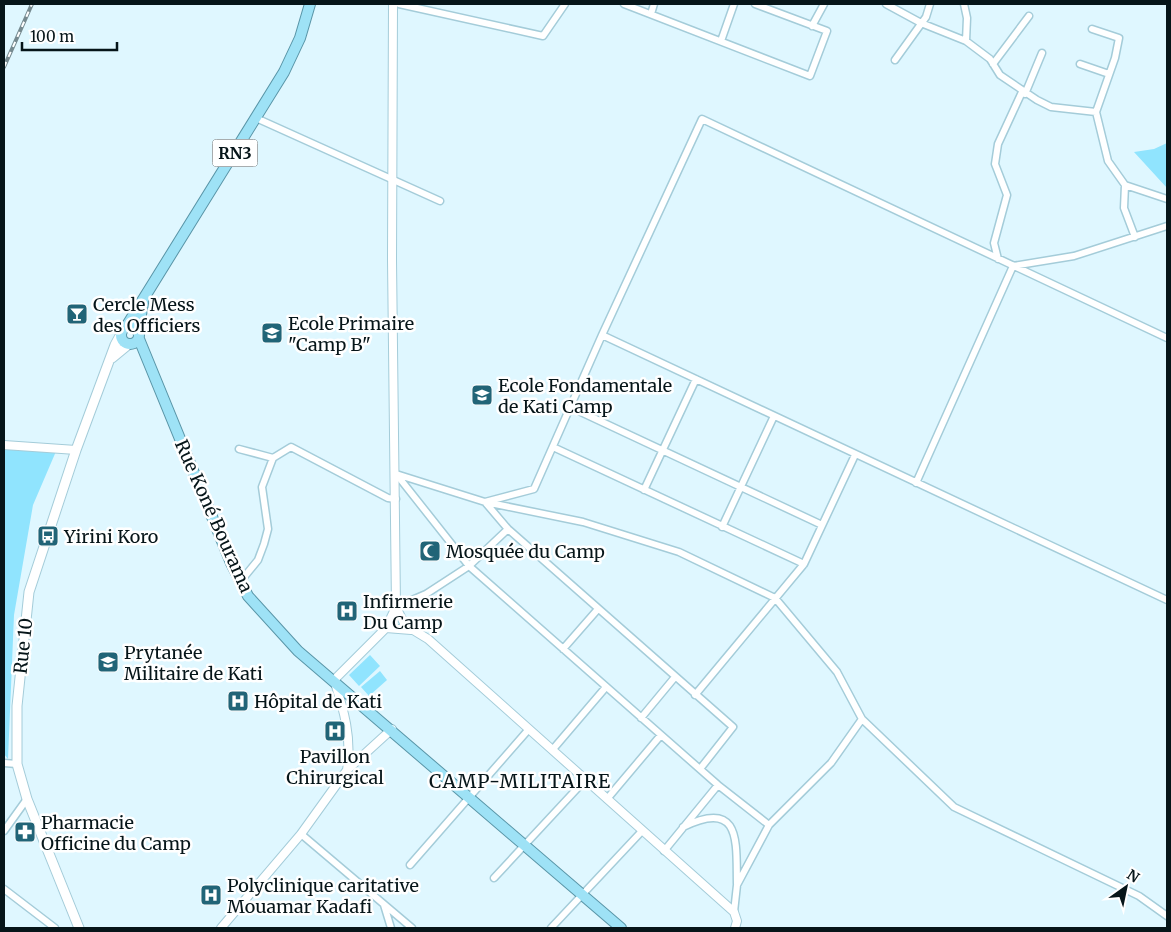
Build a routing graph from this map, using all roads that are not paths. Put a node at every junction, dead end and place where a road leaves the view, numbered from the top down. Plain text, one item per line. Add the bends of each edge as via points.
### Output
1 (310, 4) edge
2 (393, 4) edge
3 (399, 4) edge
4 (565, 4) edge
5 (624, 4) edge
6 (654, 4) edge
7 (734, 4) edge
8 (755, 4) edge
9 (776, 4) edge
10 (824, 4) edge
11 (886, 4) edge
12 (930, 4) edge
13 (964, 4) edge
14 (772, 10) junction
15 (650, 14) junction
16 (1029, 16) dead end
17 (921, 23) junction
18 (812, 26) junction
19 (1092, 29) dead end
20 (721, 41) junction
21 (966, 41) junction
22 (1042, 54) dead end
23 (895, 60) dead end
24 (993, 64) junction
25 (1080, 64) dead end
26 (1109, 74) junction
27 (1024, 93) junction
28 (1096, 112) junction
29 (256, 118) junction
30 (393, 180) junction
31 (1125, 186) junction
32 (1167, 198) edge
33 (440, 201) dead end
34 (1167, 226) edge
35 (1135, 237) junction
36 (998, 259) junction
37 (1013, 266) junction
38 (146, 295) junction
39 (124, 329) junction
40 (602, 335) junction
41 (1167, 338) edge
42 (134, 340) junction
43 (108, 365) junction
44 (696, 379) junction
45 (570, 408) junction
46 (774, 416) junction
47 (4, 445) edge
48 (552, 447) junction
49 (239, 449) dead end
50 (76, 450) junction
51 (662, 451) junction
52 (855, 455) junction
53 (273, 458) junction
54 (396, 474) junction
55 (916, 483) junction
56 (740, 487) junction
57 (644, 490) junction
58 (396, 499) junction
59 (485, 502) junction
60 (822, 525) junction
61 (722, 527) junction
62 (508, 529) junction
63 (804, 564) junction
64 (469, 566) junction
65 (240, 582) junction
66 (776, 598) junction
67 (1167, 600) edge
68 (396, 608) junction
69 (598, 609) junction
70 (386, 628) junction
71 (413, 630) junction
72 (563, 649) junction
73 (675, 677) junction
74 (334, 680) junction
75 (606, 687) junction
76 (695, 694) junction
77 (641, 718) junction
78 (862, 719) junction
79 (529, 729) junction
80 (392, 730) junction
81 (661, 735) junction
82 (554, 748) dead end
83 (350, 755) junction
84 (360, 757) junction
85 (4, 763) edge
86 (17, 764) junction
87 (700, 769) junction
88 (347, 770) junction
89 (586, 779) junction
90 (718, 785) junction
91 (470, 797) junction
92 (27, 799) junction
93 (607, 799) junction
94 (769, 825) junction
95 (683, 827) junction
96 (4, 831) edge
97 (642, 831) junction
98 (301, 834) junction
99 (525, 844) junction
100 (664, 851) junction
101 (410, 865) dead end
102 (494, 878) dead end
103 (737, 885) junction
104 (4, 890) edge
105 (583, 894) junction
106 (384, 904) junction
107 (734, 912) junction
108 (1167, 916) edge
109 (55, 928) edge
110 (79, 928) edge
111 (221, 928) edge
112 (391, 928) edge
113 (412, 928) edge
114 (551, 928) edge
115 (622, 928) edge
116 (735, 928) edge

1 - 29 highway, Rue Koné Bourama / RN3 via 292,55
2 - 30 street
3 - 4 street via 543,36
5 - 15 street
6 - 15 street
7 - 20 street
8 - 14 street
9 - 14 street
10 - 18 street
11 - 17 street
12 - 17 street
13 - 21 street
14 - 18 street
15 - 20 street
16 - 24 street
17 - 21 street
17 - 23 street
18 - 20 street via 827,31 810,76
19 - 26 street via 1119,38
21 - 24 street
22 - 27 street
24 - 27 street via 1000,76
25 - 26 street
26 - 28 street
27 - 28 street via 1051,107
27 - 36 street via 998,144 995,164 1007,196 994,243
28 - 31 street via 1108,161
29 - 30 street
29 - 38 highway, Rue Koné Bourama / RN3
30 - 33 street
30 - 54 street
31 - 32 street
31 - 35 street via 1124,208
34 - 35 street
35 - 37 street via 1074,256
36 - 37 street
36 - 40 street via 702,119
37 - 41 street
37 - 55 street
38 - 39 highway, Rue Koné Bourama / RN3
38 - 42 highway, Rue Koné Bourama / RN3
39 - 42 highway via 122,338
39 - 42 highway via 133,327
39 - 43 main road, Rue 10
40 - 44 street
40 - 45 street
42 - 43 main road, Rue 10 via 114,354
42 - 65 highway, Rue Koné Bourama / RN3 via 148,362
43 - 50 main road, Rue 10
44 - 46 street
44 - 51 street
45 - 48 street
45 - 51 street
46 - 52 street
46 - 56 street
47 - 50 street
48 - 57 street
48 - 59 street via 534,489
49 - 53 street
50 - 86 main road, Rue 10 via 29,592 17,706
51 - 56 street
51 - 57 street
52 - 55 street
52 - 60 street
53 - 58 street via 291,447 388,498
53 - 65 street via 262,488 268,529 258,560
54 - 58 street
54 - 59 street
54 - 64 street
55 - 67 street
56 - 60 street
56 - 61 street
57 - 61 street
58 - 68 street
59 - 62 street
59 - 66 street via 583,522 679,552
60 - 63 street
61 - 63 street
62 - 64 street
62 - 69 street
63 - 66 street
64 - 68 street via 426,594
64 - 72 street
65 - 74 highway, Rue Koné Bourama / RN3 via 276,628
66 - 76 street
66 - 78 street via 836,672
68 - 70 street
68 - 71 street via 400,619
69 - 72 street
69 - 73 street
70 - 71 street
70 - 74 street
71 - 79 street via 428,639
72 - 75 street
73 - 76 street
73 - 77 street
74 - 80 highway, Rue Koné Bourama / RN3
74 - 83 street via 344,713
75 - 77 street
75 - 82 street
76 - 87 street via 732,728
77 - 81 street
78 - 94 street via 831,763
78 - 108 street via 954,806 1139,896
79 - 89 street
79 - 91 street
80 - 84 street
80 - 91 highway, Rue Koné Bourama / RN3
81 - 87 street
81 - 93 street
83 - 84 street
83 - 88 street
84 - 88 street
85 - 86 street
86 - 92 main road, Rue 10
87 - 90 street
88 - 98 street
89 - 93 street
89 - 99 street
90 - 94 street
90 - 95 street
91 - 99 highway, Rue Koné Bourama / RN3
91 - 101 street
92 - 96 street
92 - 110 main road, Rue 10
93 - 97 street
94 - 103 street
95 - 100 street
95 - 103 street via 700,819 719,818 728,823 735,833 737,846
97 - 100 street
97 - 105 street
98 - 106 street
98 - 111 street
99 - 102 street
99 - 105 highway, Rue Koné Bourama / RN3
100 - 107 street
103 - 107 street
104 - 109 street
105 - 114 street
105 - 115 highway, Rue Koné Bourama / RN3
106 - 112 street
106 - 113 street
107 - 116 street

